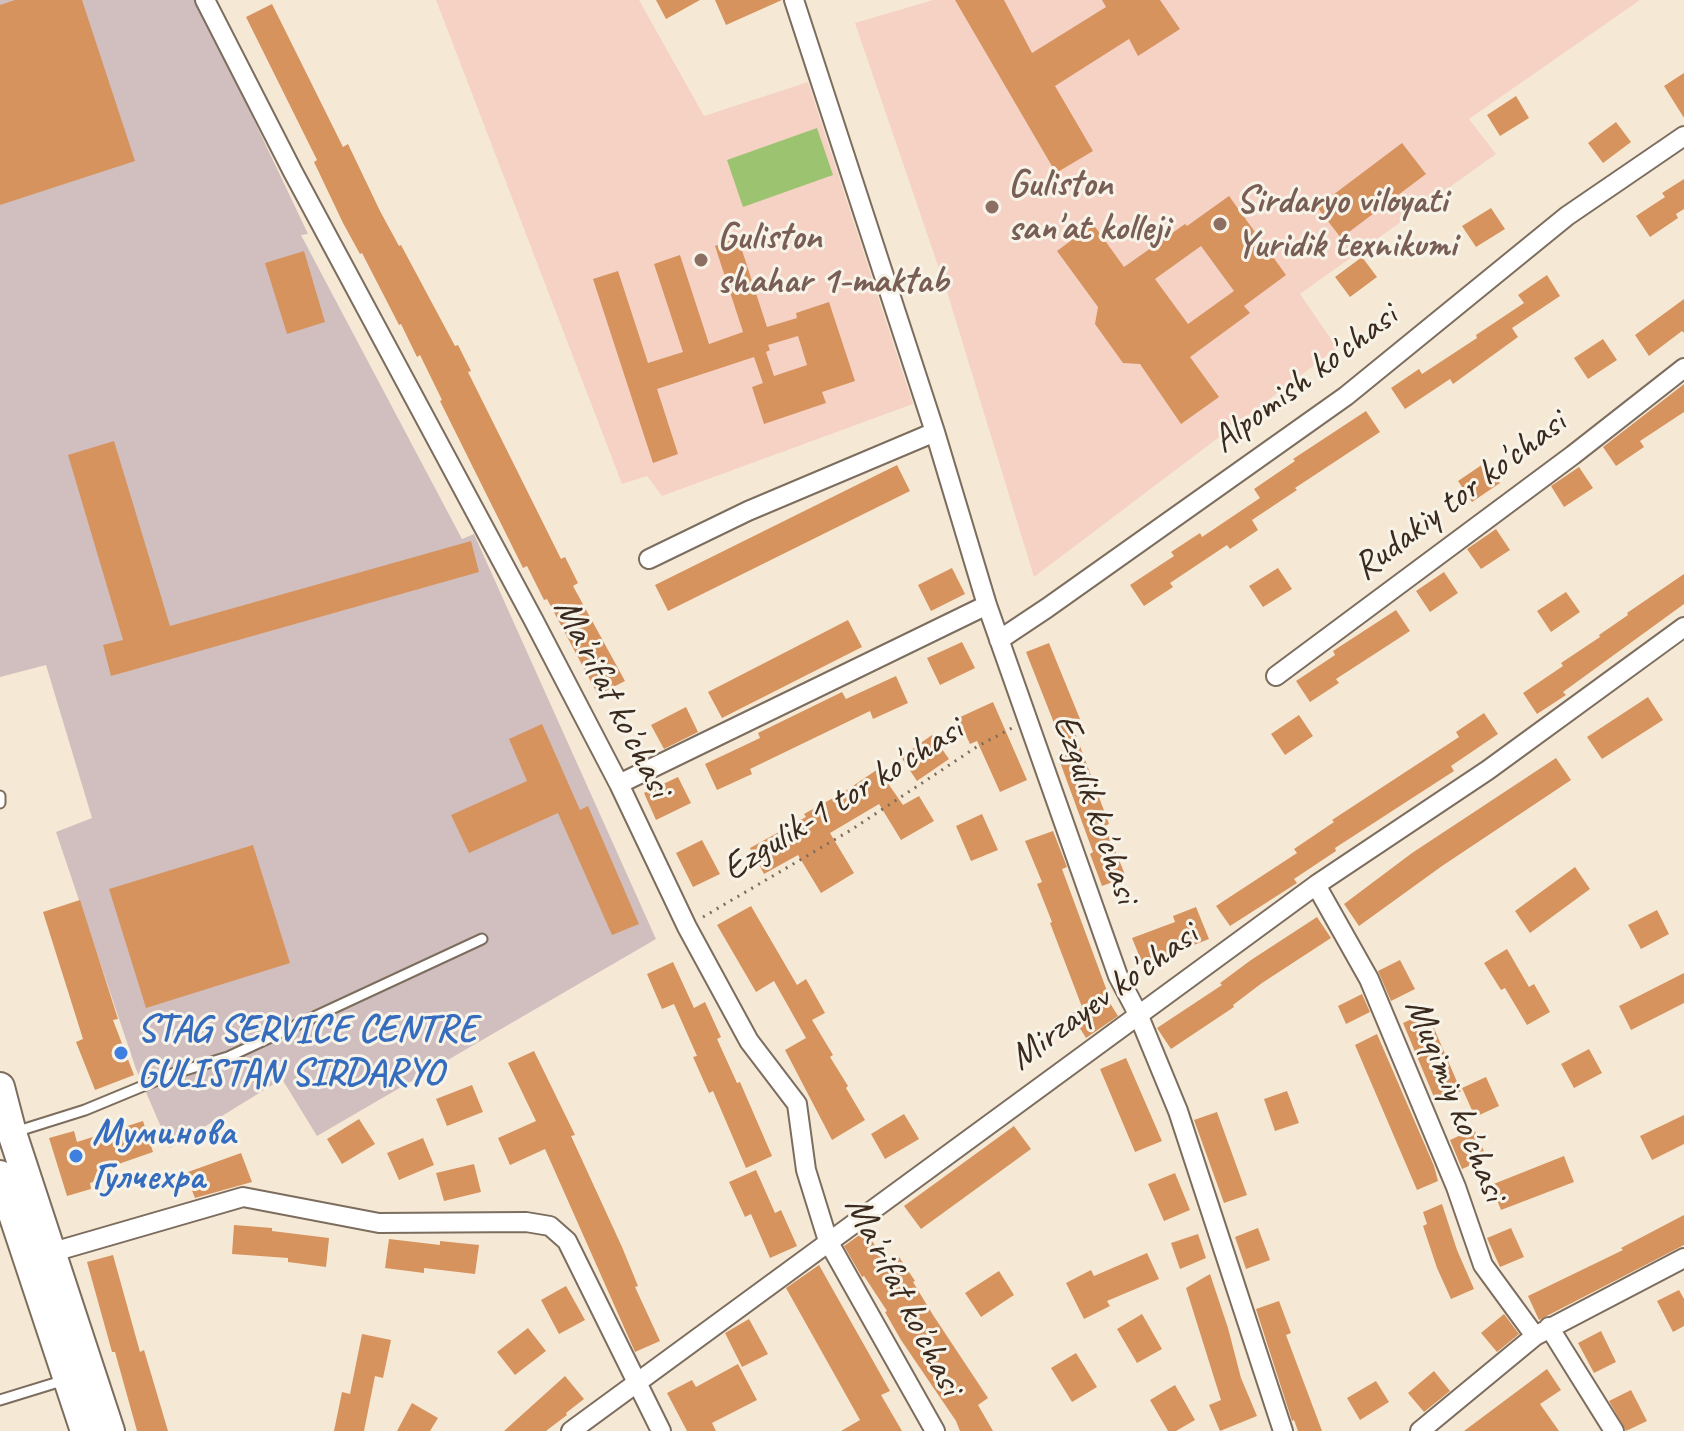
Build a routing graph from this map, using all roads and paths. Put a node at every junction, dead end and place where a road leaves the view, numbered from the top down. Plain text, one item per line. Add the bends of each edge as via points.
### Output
1 (205, 0) edge
2 (794, 0) edge
3 (1684, 136) edge
4 (1684, 368) edge
5 (935, 432) junction
6 (649, 559) dead end
7 (987, 605) junction
8 (1684, 627) edge
9 (999, 640) junction
10 (1276, 676) dead end
11 (1028, 720) junction
12 (619, 784) junction
13 (0, 796) edge
14 (0, 803) edge
15 (1316, 885) junction
16 (687, 927) junction
17 (482, 939) dead end
18 (1138, 1014) junction
19 (0, 1087) edge
20 (12, 1133) junction
21 (0, 1175) edge
22 (828, 1241) junction
23 (53, 1252) junction
24 (1683, 1259) edge
25 (1542, 1332) junction
26 (68, 1379) junction
27 (636, 1383) junction
28 (0, 1400) edge
29 (85, 1431) edge
30 (110, 1431) edge
31 (571, 1431) edge
32 (661, 1431) edge
33 (935, 1431) edge
34 (1283, 1431) edge
35 (1420, 1431) edge
36 (1614, 1431) edge

1 - 12 street, Ma'rifat ko'chasi
2 - 5 street, Ezgulik ko'chasi
3 - 9 street, Alpomish ko'chasi via 1567,216 1346,396
4 - 10 street, Rudakiy tor ko'chasi
5 - 6 street
5 - 7 street, Ezgulik ko'chasi
7 - 9 street, Ezgulik ko'chasi
7 - 12 street
8 - 15 street, Mirzayev ko'chasi via 1488,770
9 - 11 street, Ezgulik ko'chasi
11 - 16 path, Ezgulik-1 tor ko'chasi
11 - 18 street, Ezgulik ko'chasi via 1118,976
12 - 16 street, Ma'rifat ko'chasi
13 - 14 lane
15 - 18 street, Mirzayev ko'chasi
15 - 25 street, Muqimiy ko'chasi via 1369,979 1483,1265
16 - 22 street, Ma'rifat ko'chasi via 749,1041 797,1104 806,1170
17 - 20 lane via 228,1057
18 - 22 street, Mirzayev ko'chasi
18 - 34 street, Ezgulik ko'chasi via 1178,1111
19 - 20 main road
20 - 23 main road
21 - 26 main road
22 - 27 street, Mirzayev ko'chasi
22 - 33 street, Ma'rifat ko'chasi
23 - 27 street via 243,1197 379,1223 550,1226 567,1241
23 - 30 main road
24 - 25 street
25 - 35 street
25 - 36 street, Muqimiy ko'chasi
26 - 28 lane
26 - 29 main road
27 - 31 street, Mirzayev ko'chasi
27 - 32 street

